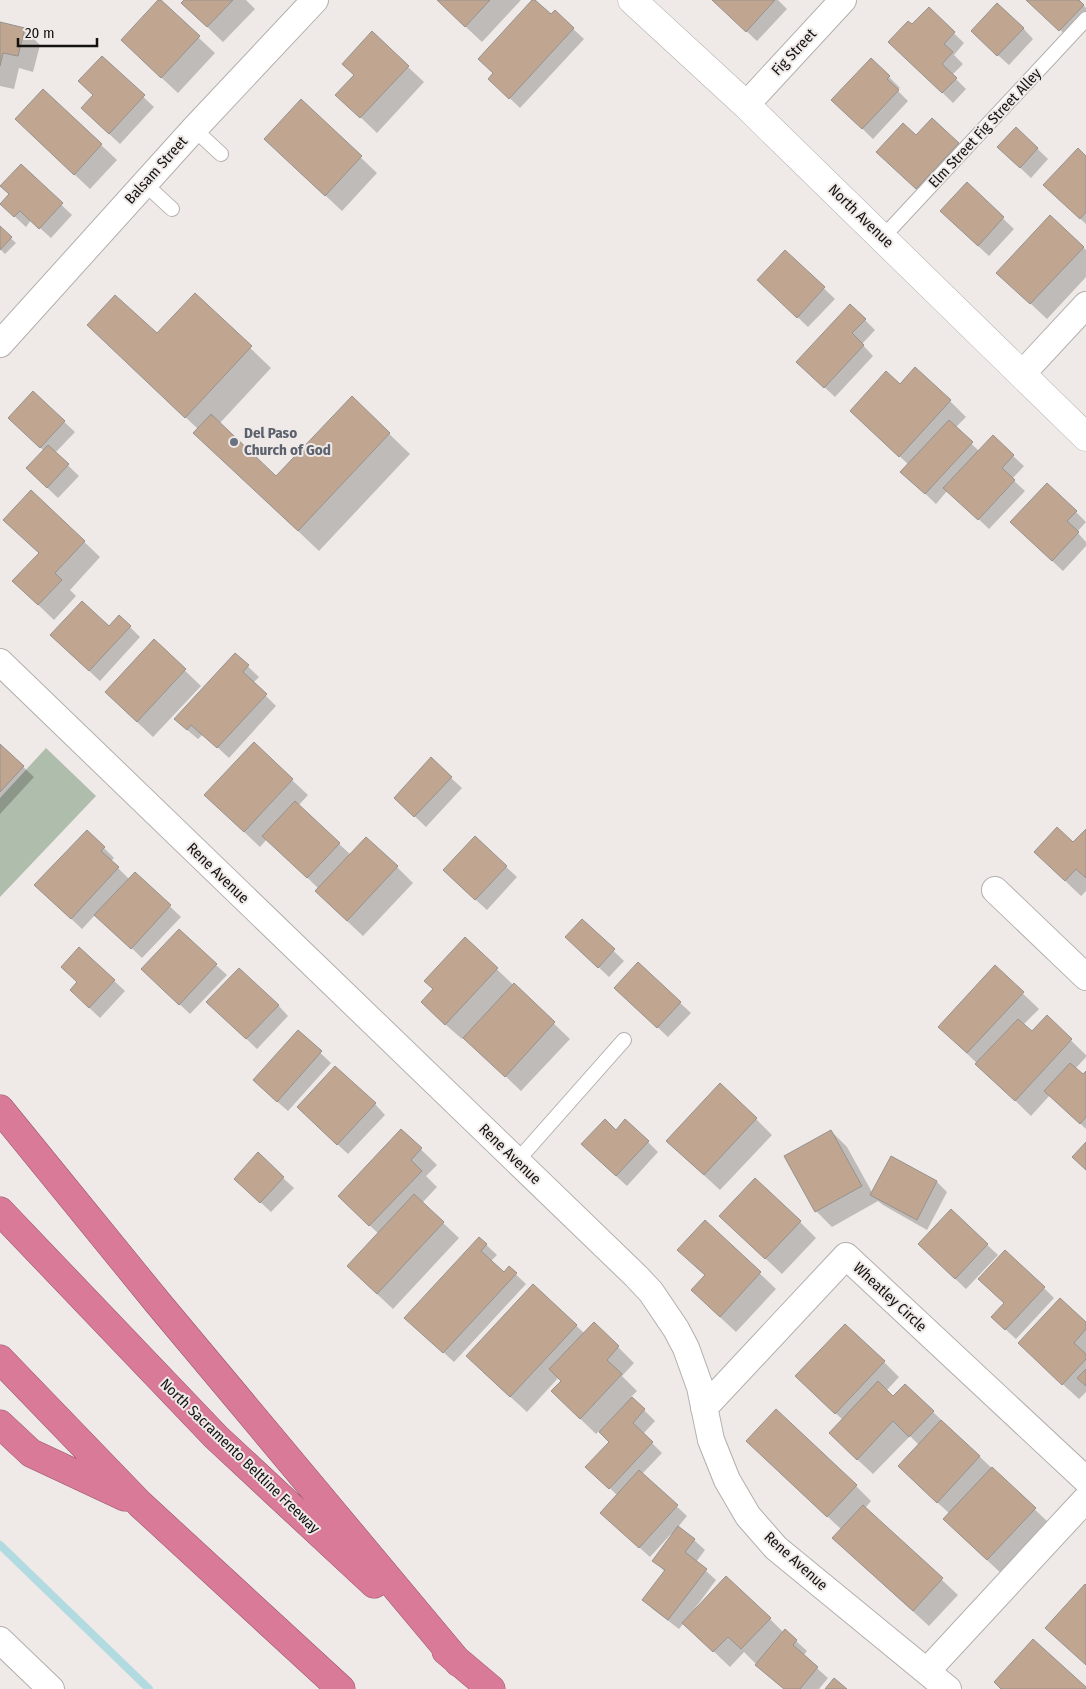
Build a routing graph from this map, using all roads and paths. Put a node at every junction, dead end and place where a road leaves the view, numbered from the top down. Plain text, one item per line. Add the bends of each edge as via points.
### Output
1 (315, 0) edge
2 (632, 0) edge
3 (843, 0) edge
4 (1086, 19) edge
5 (746, 104) junction
6 (194, 129) junction
7 (221, 154) dead end
8 (144, 183) junction
9 (172, 209) dead end
10 (883, 237) junction
11 (1086, 305) edge
12 (0, 344) edge
13 (1022, 374) junction
14 (1086, 437) edge
15 (0, 662) edge
16 (995, 890) dead end
17 (1086, 977) edge
18 (624, 1040) dead end
19 (0, 1109) edge
20 (517, 1161) junction
21 (0, 1211) edge
22 (0, 1358) edge
23 (704, 1408) junction
24 (0, 1424) edge
25 (1086, 1480) edge
26 (1086, 1498) edge
27 (140, 1504) junction
28 (0, 1640) edge
29 (459, 1663) junction
30 (927, 1671) junction
31 (51, 1689) edge
32 (341, 1689) edge
33 (491, 1689) edge
34 (948, 1689) edge

1 - 6 street, Balsam Street
2 - 5 street, North Avenue
3 - 5 street, Fig Street
4 - 10 lane, Elm Street Fig Street Alley
5 - 10 street, North Avenue
6 - 7 lane
6 - 8 street, Balsam Street
8 - 9 lane
8 - 12 street, Balsam Street
10 - 13 street, North Avenue
11 - 13 street
13 - 14 street, North Avenue
15 - 20 street, Rene Avenue
16 - 17 street
18 - 20 lane
19 - 29 highway
20 - 23 street, Rene Avenue via 651,1292 686,1348
21 - 29 highway, North Sacramento Beltline Freeway via 216,1437
22 - 27 highway
23 - 25 street, Wheatley Circle via 846,1256
23 - 30 street, Rene Avenue via 711,1440 727,1480 748,1516 776,1548
24 - 27 highway via 31,1453
26 - 30 street
27 - 32 highway
28 - 31 street
29 - 33 highway, North Sacramento Beltline Freeway
30 - 34 street, Rene Avenue

